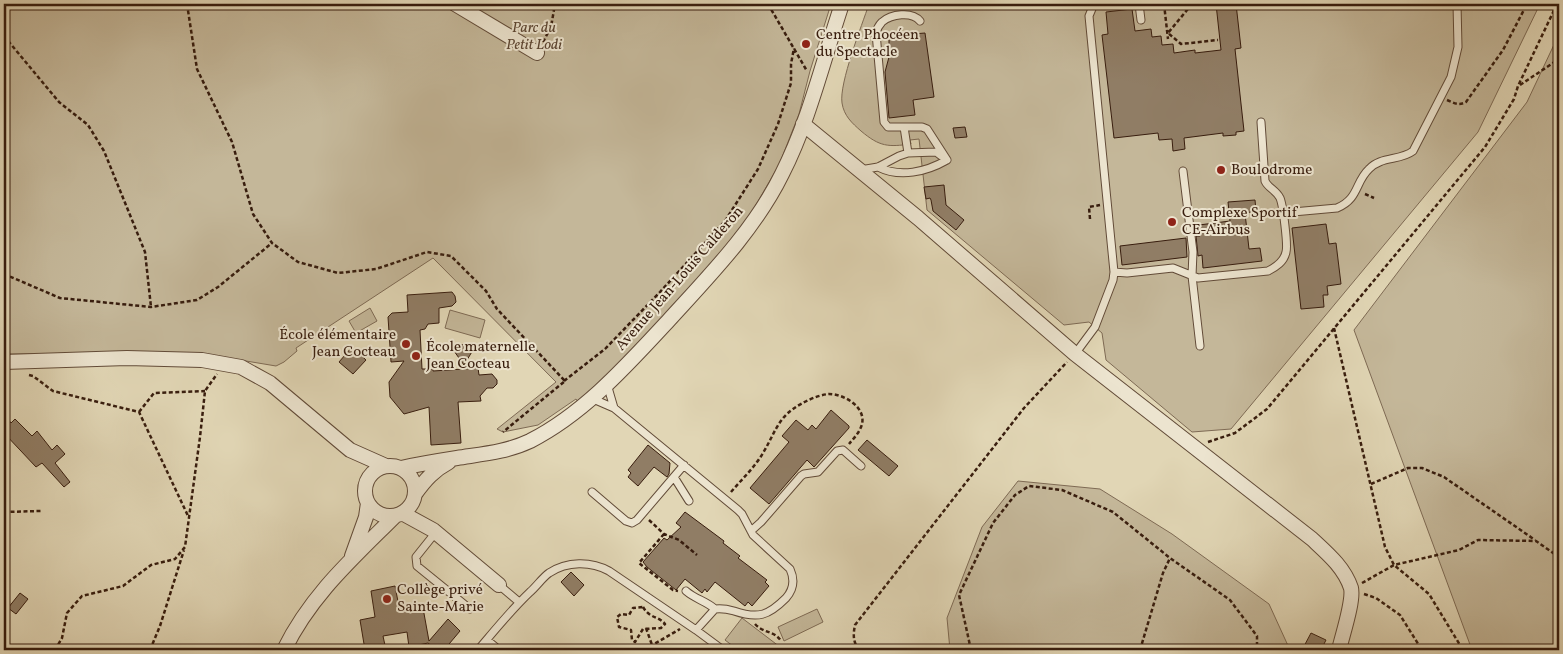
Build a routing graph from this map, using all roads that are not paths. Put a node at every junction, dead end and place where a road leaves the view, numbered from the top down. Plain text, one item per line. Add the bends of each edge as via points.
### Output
1 (455, 4) edge
2 (842, 4) edge
3 (1094, 4) edge
4 (1139, 4) edge
5 (1456, 4) edge
6 (1141, 20) dead end
7 (920, 21) dead end
8 (537, 53) road end
9 (1261, 122) dead end
10 (803, 124) junction
11 (904, 127) junction
12 (908, 153) junction
13 (947, 160) junction
14 (878, 167) junction
15 (860, 170) junction
16 (1183, 171) dead end
17 (1282, 213) junction
18 (1114, 272) junction
19 (1192, 276) junction
20 (1200, 346) dead end
21 (1075, 354) junction
22 (4, 362) edge
23 (607, 384) junction
24 (591, 398) junction
25 (614, 408) junction
26 (350, 450) junction
27 (458, 458) junction
28 (684, 465) junction
29 (386, 466) junction
30 (861, 466) dead end
31 (401, 468) junction
32 (674, 477) junction
33 (368, 479) junction
34 (592, 492) dead end
35 (414, 498) junction
36 (689, 501) dead end
37 (368, 503) junction
38 (399, 514) junction
39 (435, 531) junction
40 (751, 531) junction
41 (350, 559) junction
42 (499, 585) joint
43 (686, 591) road end
44 (519, 602) junction
45 (470, 609) dead end
46 (715, 609) junction
47 (696, 630) junction
48 (487, 640) junction
49 (284, 650) edge
50 (478, 650) edge
51 (498, 650) edge
52 (723, 650) edge
53 (1339, 650) edge

1 - 8 street
2 - 10 street, Avenue Jean-Louis Calderon
3 - 18 lane via 1089,16
4 - 6 lane
5 - 17 lane via 1458,48 1451,77 1413,151 1368,169 1350,201 1343,206
7 - 11 lane via 911,15 889,17 878,26 876,33 884,122 888,127
9 - 17 lane via 1265,181 1279,196
10 - 15 street
10 - 23 street, Avenue Jean-Louis Calderon via 782,175 748,230
11 - 12 lane
11 - 13 lane via 927,129
12 - 13 lane via 936,152
12 - 14 lane
13 - 14 lane via 932,168 896,174
14 - 15 lane
15 - 21 street
16 - 19 lane via 1193,252
17 - 19 lane via 1286,252 1275,268 1198,278
18 - 19 lane via 1173,268
18 - 21 lane via 1095,327
19 - 20 lane
21 - 53 street via 1336,561 1351,589
22 - 26 street via 127,358 202,360 242,367 270,383
23 - 24 street, Avenue Jean-Louis Calderon
23 - 25 lane
24 - 25 lane
24 - 27 street, Avenue Jean-Louis Calderon via 530,441 491,453
25 - 28 lane
26 - 29 street, Avenue Jean-Louis Calderon
26 - 33 street
27 - 31 street, Avenue Jean-Louis Calderon
27 - 35 street, Avenue Jean-Louis Calderon via 437,468
28 - 32 lane
28 - 40 lane via 742,514
29 - 31 street, Avenue Jean-Louis Calderon
29 - 33 street
30 - 40 lane via 843,450 837,451 818,472 801,476
31 - 35 street via 412,478
32 - 34 lane via 632,523
32 - 36 lane
33 - 37 street, Avenue Jean-Louis Calderon via 365,487
35 - 38 street, Avenue Jean-Louis Calderon
35 - 39 street
37 - 38 street via 380,514
37 - 41 street, Avenue Jean-Louis Calderon
38 - 39 street
38 - 41 street, Avenue Jean-Louis Calderon
39 - 42 street
39 - 45 lane via 416,558 417,566
40 - 46 lane via 790,569 794,576 790,594 771,612 762,615
41 - 49 street, Avenue Jean-Louis Calderon via 302,619
42 - 44 lane
43 - 46 lane
44 - 47 lane via 554,570 567,565 590,564 609,571
44 - 48 lane
46 - 47 lane
47 - 52 lane
48 - 50 lane
48 - 51 lane

